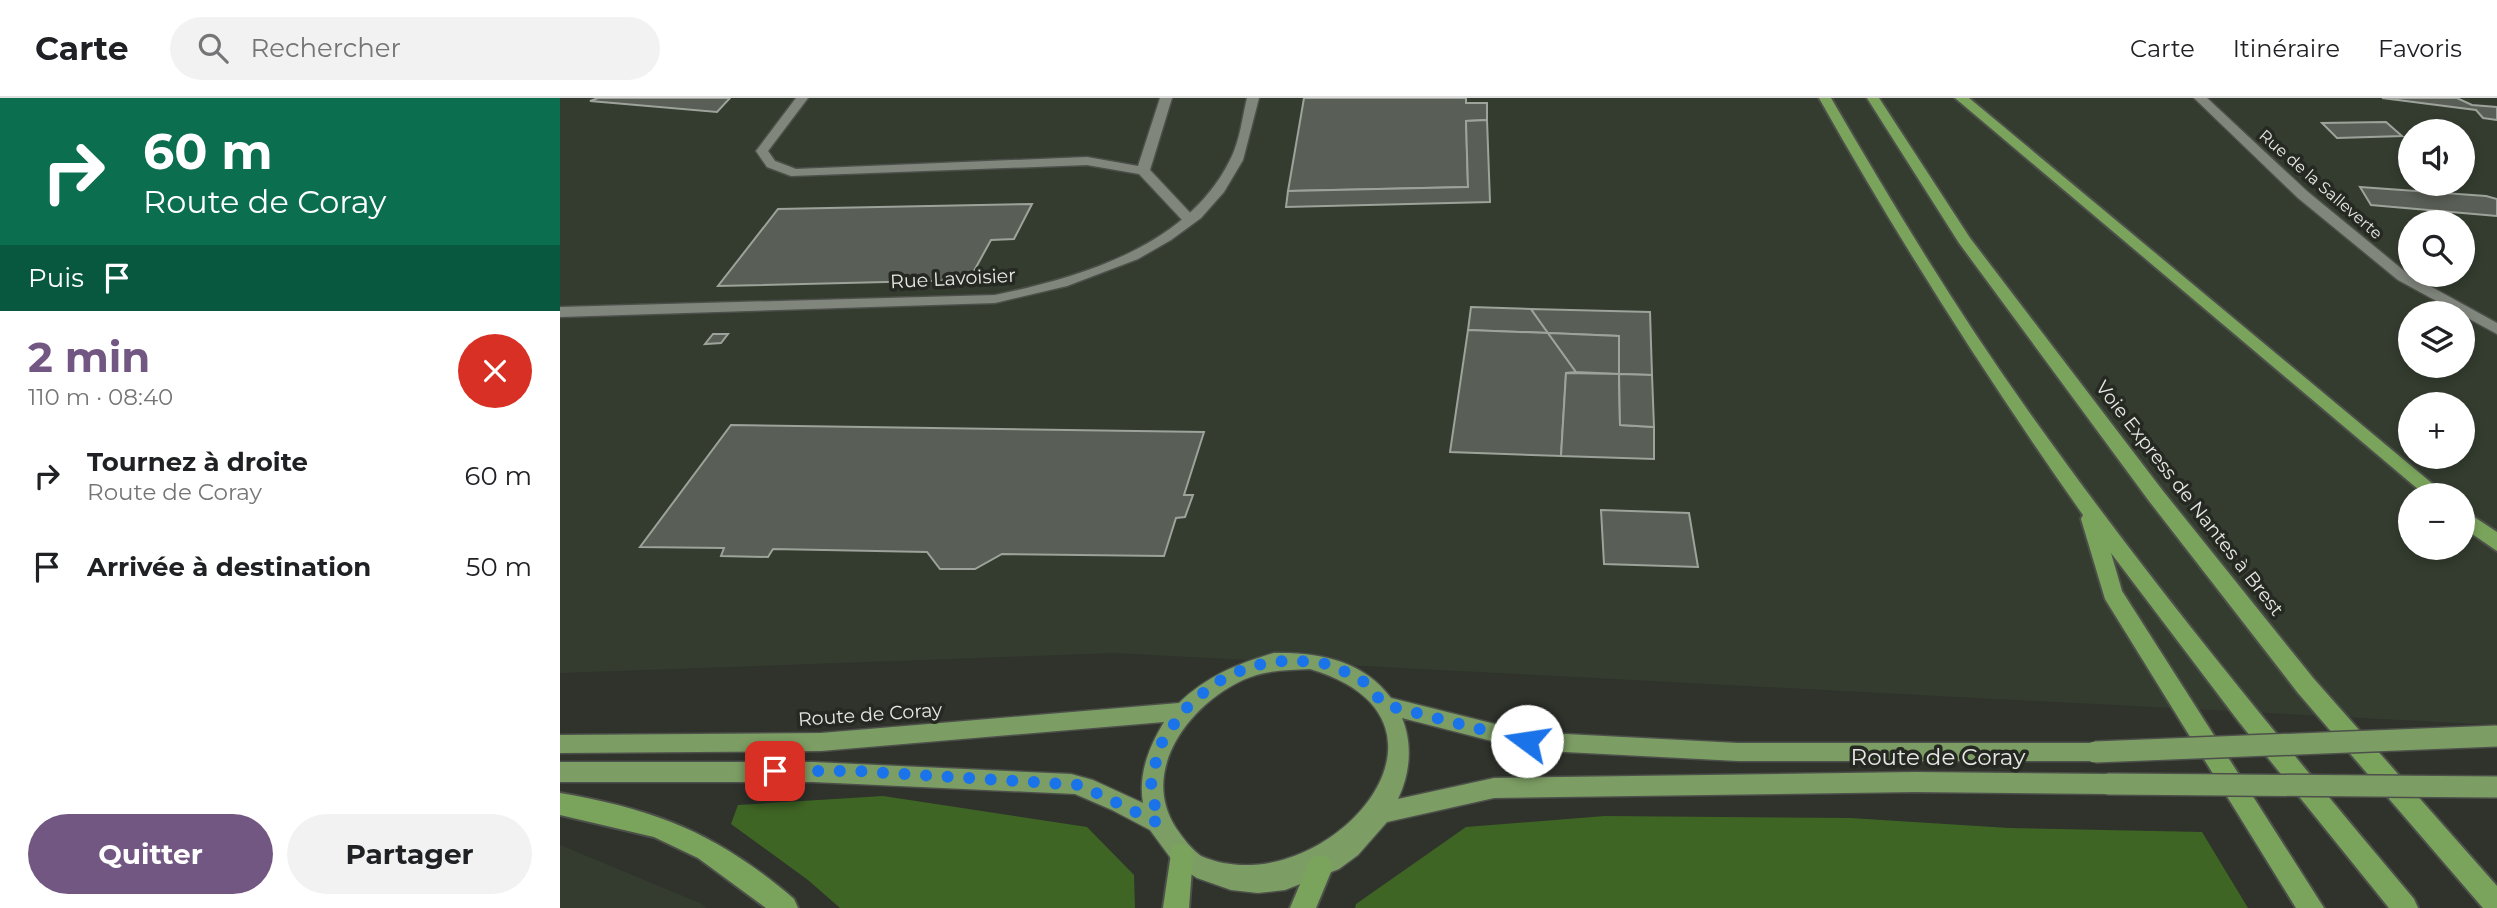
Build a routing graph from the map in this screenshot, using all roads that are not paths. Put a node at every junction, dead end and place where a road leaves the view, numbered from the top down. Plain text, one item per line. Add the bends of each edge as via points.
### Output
1 (802, 98) edge
2 (1166, 98) edge
3 (1254, 98) edge
4 (1825, 98) edge
5 (1873, 98) edge
6 (1961, 98) edge
7 (2200, 98) edge
8 (1143, 171) junction
9 (1189, 219) junction
10 (560, 312) edge
11 (2497, 329) edge
12 (2423, 483) edge
13 (2088, 508) junction
14 (2475, 526) edge
15 (2497, 543) edge
16 (1385, 705) junction
17 (1182, 712) junction
18 (2497, 736) edge
19 (560, 744) edge
20 (560, 772) edge
21 (2497, 787) edge
22 (560, 804) edge
23 (1382, 813) junction
24 (1158, 823) junction
25 (1181, 855) junction
26 (1321, 867) junction
27 (2497, 905) edge
28 (785, 908) edge
29 (1176, 908) edge
30 (1303, 908) edge
31 (2311, 908) edge
32 (2404, 908) edge

1 - 8 street via 762,151 771,164 795,173 1087,161
2 - 8 street
3 - 9 street, Rue Lavoisier via 1237,160 1219,190
4 - 13 highway via 1924,271
5 - 27 highway, Voie Express de Nantes à Brest via 1964,240 2156,496 2306,686
6 - 12 highway
7 - 11 street, Rue de la Salleverte via 2303,195 2403,277
8 - 9 street
9 - 10 street, Rue Lavoisier via 1163,238 1093,273 1043,290 995,299
13 - 31 highway via 2112,593
13 - 32 highway via 2234,699
14 - 15 highway
16 - 17 main road via 1361,679 1328,664 1290,660 1250,666 1213,684
16 - 18 main road, Route de Coray, bridge via 1527,741 1738,752 2095,752
16 - 23 main road via 1398,737 1398,775
17 - 19 main road, Route de Coray via 821,742
17 - 24 main road via 1159,747 1151,785
20 - 24 main road via 856,771 1080,785
21 - 23 main road, Route de Coray, bridge via 1915,782 1494,788
22 - 28 highway via 640,819 680,833 721,855
23 - 26 main road via 1356,843
24 - 25 main road
25 - 26 main road via 1210,873 1245,881 1283,880
25 - 29 highway
26 - 30 highway

